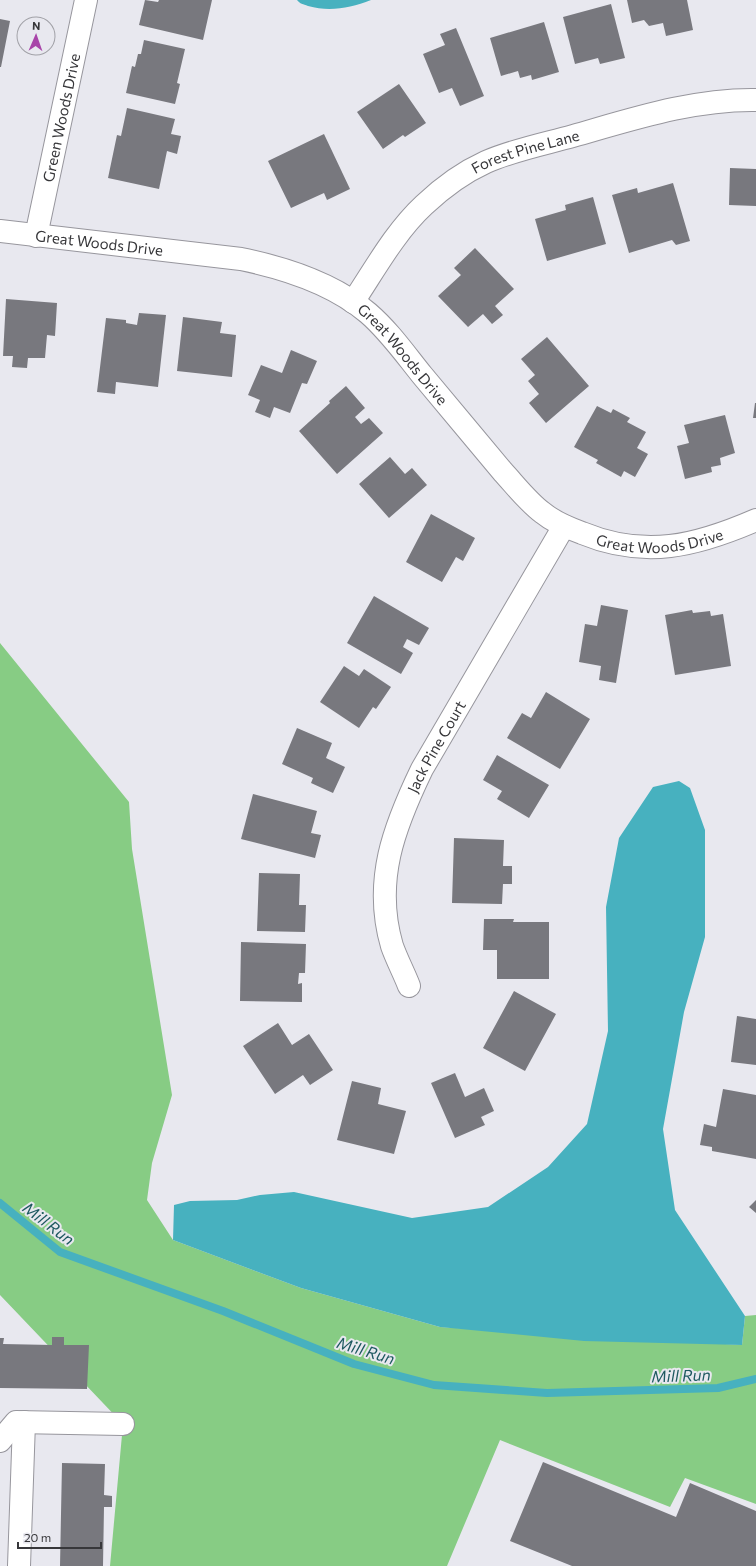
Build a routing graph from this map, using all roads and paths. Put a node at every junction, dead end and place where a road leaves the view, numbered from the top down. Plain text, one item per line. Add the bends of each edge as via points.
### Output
1 (86, 0) edge
2 (756, 100) edge
3 (0, 231) edge
4 (36, 236) junction
5 (353, 302) junction
6 (756, 520) edge
7 (564, 526) junction
8 (409, 986) dead end
9 (24, 1422) junction
10 (123, 1424) dead end
11 (0, 1441) edge
12 (20, 1566) edge

1 - 4 street, Green Woods Drive
2 - 5 street, Forest Pine Lane via 731,100 680,107 486,162 453,182 424,205 396,238
3 - 4 street, Great Woods Drive
4 - 5 street, Great Woods Drive via 206,254 262,263 318,282
5 - 7 street, Great Woods Drive via 380,324 476,440 542,513
6 - 7 street, Great Woods Drive via 714,537 667,547 611,542
7 - 8 street, Jack Pine Court via 422,769 408,796 394,834 385,874 386,916 392,945
9 - 10 street
9 - 11 street via 16,1422
9 - 12 street

